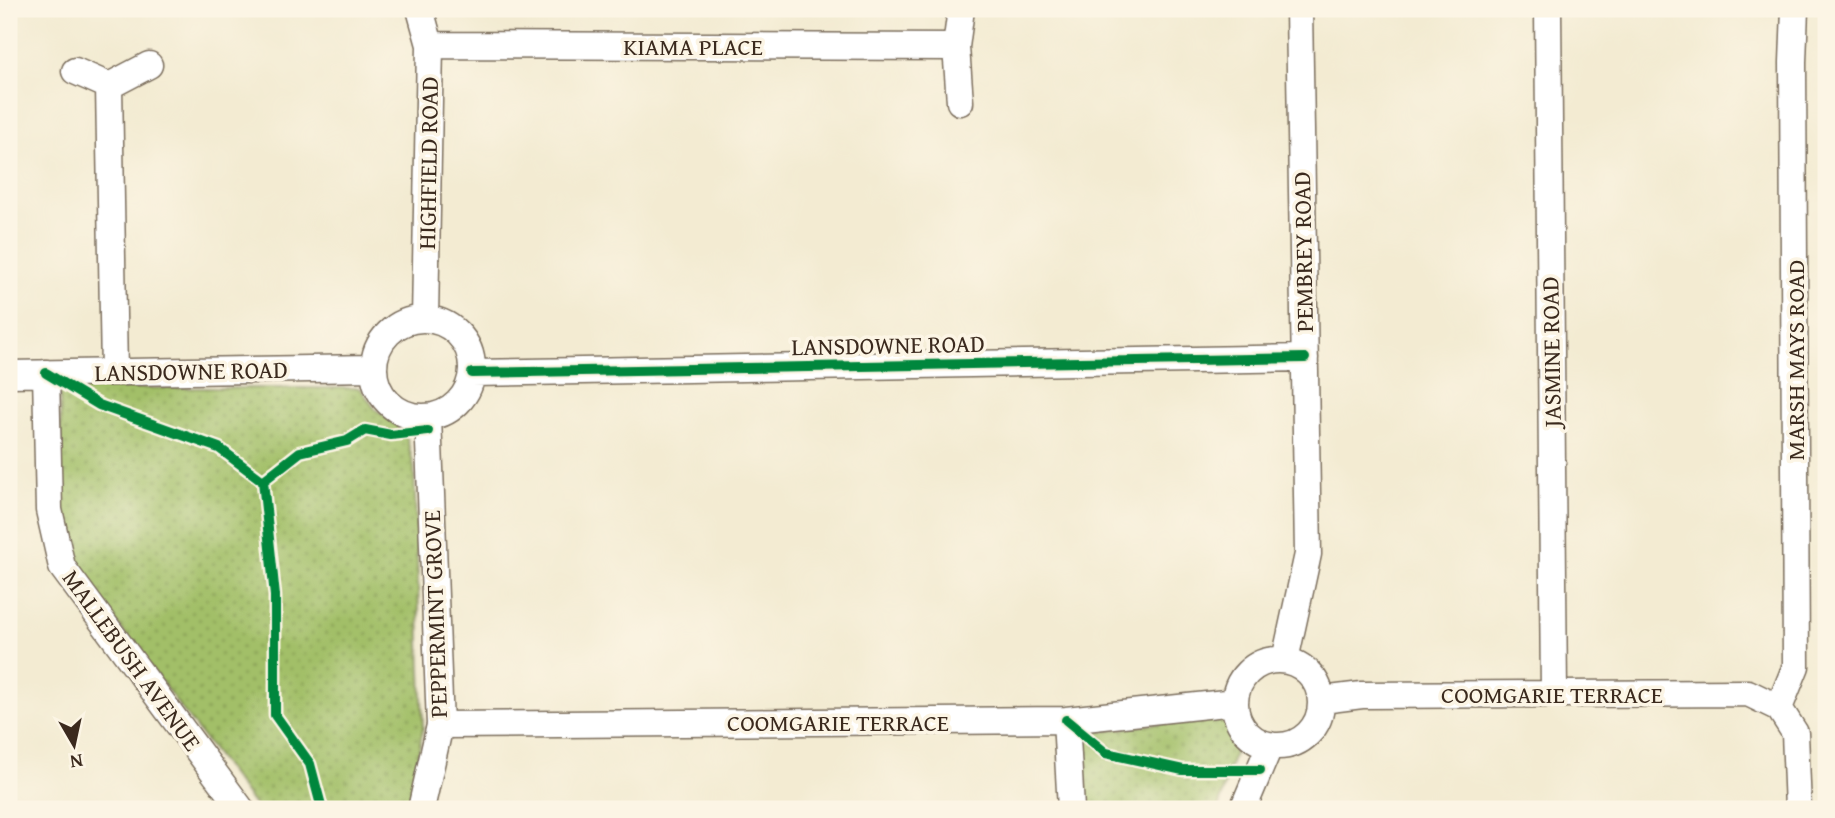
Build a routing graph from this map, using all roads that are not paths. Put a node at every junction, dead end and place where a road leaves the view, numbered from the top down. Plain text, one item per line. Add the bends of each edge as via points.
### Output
1 (419, 9) edge
2 (961, 9) edge
3 (1299, 9) edge
4 (1548, 9) edge
5 (1796, 9) edge
6 (430, 45) junction
7 (956, 47) junction
8 (149, 65) dead end
9 (75, 71) dead end
10 (109, 86) junction
11 (960, 102) dead end
12 (425, 319) junction
13 (1305, 359) junction
14 (373, 368) junction
15 (114, 372) junction
16 (46, 373) junction
17 (472, 373) junction
18 (9, 374) edge
19 (428, 417) junction
20 (1285, 660) junction
21 (1554, 694) junction
22 (1322, 700) junction
23 (1235, 702) junction
24 (1779, 708) junction
25 (1066, 720) junction
26 (440, 725) junction
27 (1270, 746) junction
28 (241, 809) edge
29 (421, 809) edge
30 (1071, 809) edge
31 (1243, 809) edge
32 (1798, 809) edge

1 - 6 street, HIGHFIELD ROAD
2 - 7 street
3 - 13 street, PEMBREY ROAD
4 - 21 street, JASMINE ROAD
5 - 24 street, MARSH MAYS ROAD via 1796,666
6 - 7 street, KIAMA PLACE
6 - 12 street, HIGHFIELD ROAD
7 - 11 street
8 - 10 street
9 - 10 street
10 - 15 street
12 - 14 street via 399,326 385,337
12 - 17 street via 456,332 466,345
13 - 17 street, LANSDOWNE ROAD
13 - 20 street, PEMBREY ROAD via 1308,554
14 - 15 street, LANSDOWNE ROAD
14 - 19 street via 383,397 395,409
15 - 16 street, LANSDOWNE ROAD
16 - 18 street, LANSDOWNE ROAD
16 - 28 street, MALLEBUSH AVENUE via 49,510 62,567
17 - 19 street via 457,403
19 - 26 street, PEPPERMINT GROVE
20 - 22 street via 1299,664 1312,676
20 - 23 street via 1255,666 1244,677
21 - 22 street, COOMGARIE TERRACE via 1362,695
21 - 24 street, COOMGARIE TERRACE via 1748,694
22 - 27 street via 1312,730 1286,746
23 - 25 street, COOMGARIE TERRACE
23 - 27 street via 1245,731
24 - 32 street via 1795,733
25 - 26 street, COOMGARIE TERRACE
25 - 30 street
26 - 29 street, PEPPERMINT GROVE
27 - 31 street

